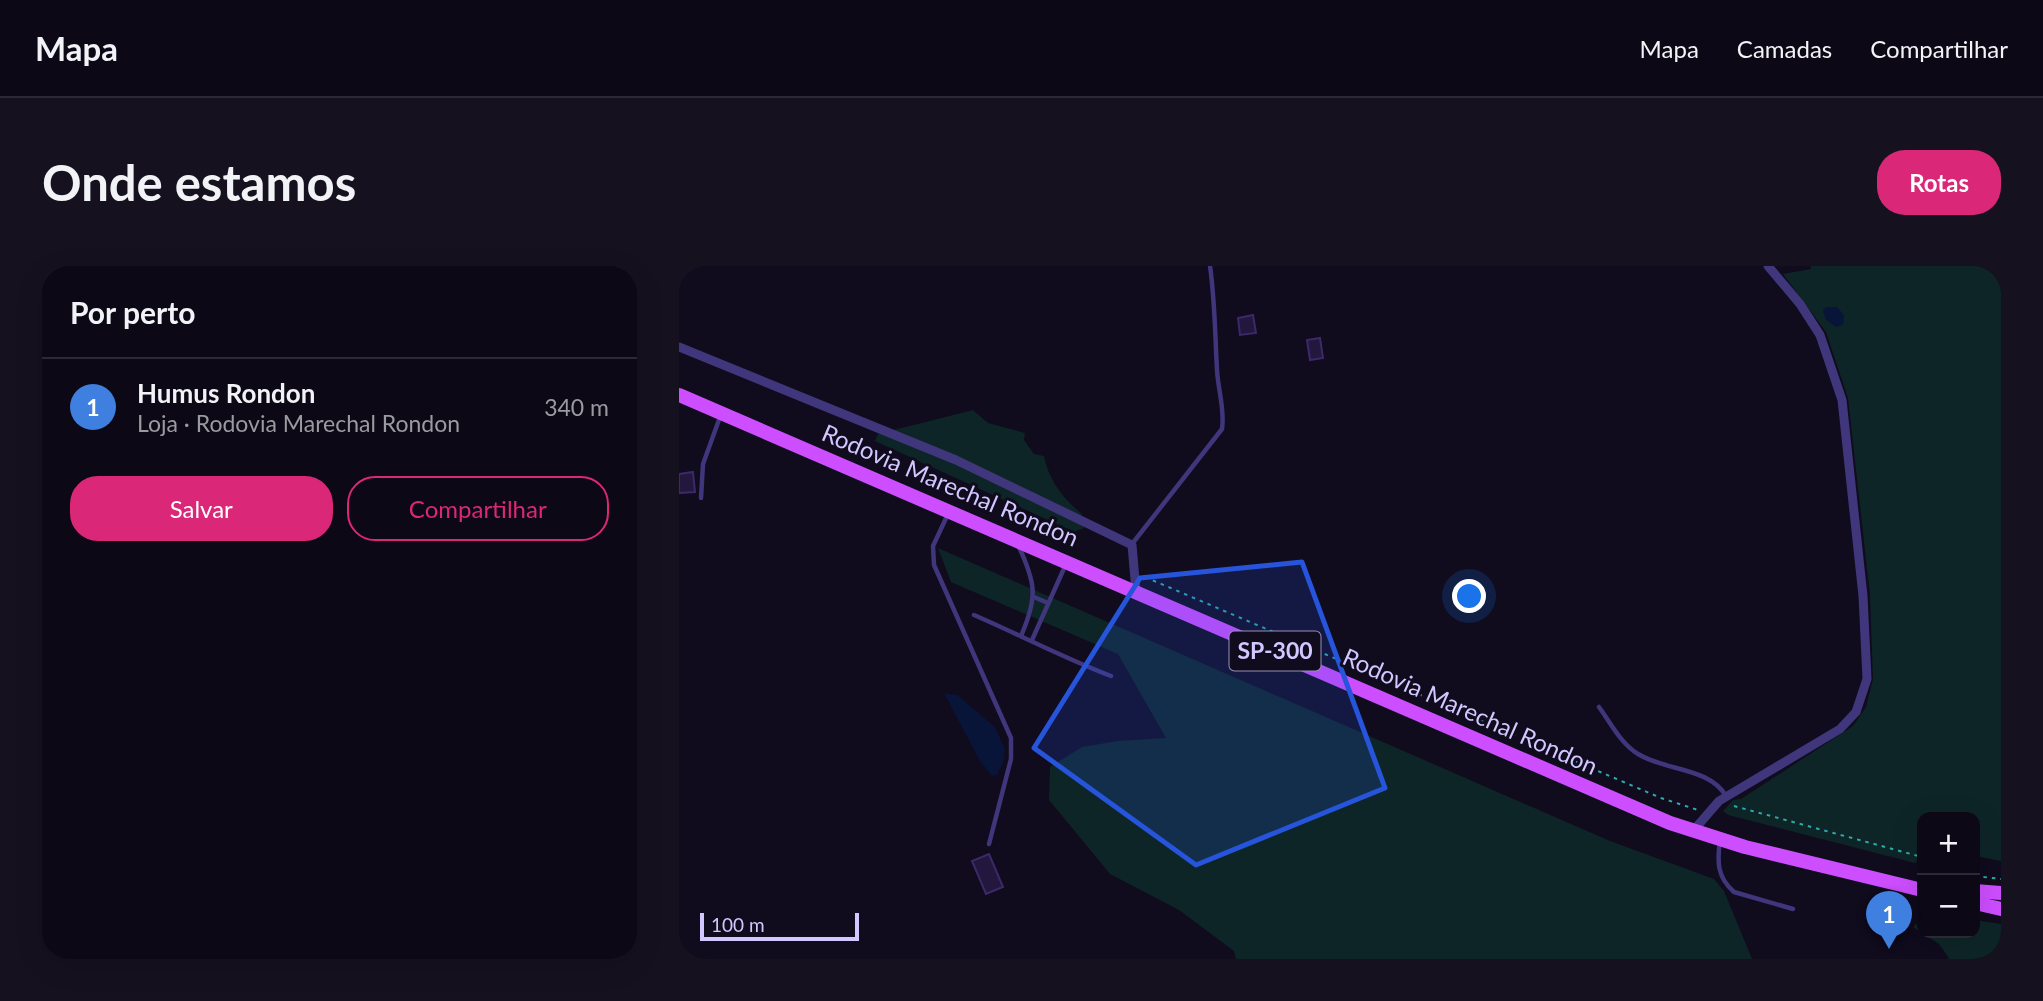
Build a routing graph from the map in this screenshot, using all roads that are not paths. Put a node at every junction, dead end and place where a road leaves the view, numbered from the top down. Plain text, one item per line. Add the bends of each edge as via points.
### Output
1 (1210, 266) edge
2 (1768, 266) edge
3 (679, 347) edge
4 (679, 395) edge
5 (721, 412) junction
6 (701, 498) dead end
7 (950, 510) junction
8 (1015, 538) junction
9 (1132, 545) junction
10 (1068, 561) junction
11 (1136, 591) junction
12 (1034, 597) junction
13 (1048, 603) junction
14 (974, 615) dead end
15 (1021, 636) junction
16 (1032, 640) junction
17 (1111, 677) dead end
18 (1599, 707) dead end
19 (1723, 799) junction
20 (1693, 831) junction
21 (1720, 839) junction
22 (989, 844) dead end
23 (1917, 888) edge
24 (1980, 891) edge
25 (2001, 893) edge
26 (1980, 904) edge
27 (1793, 909) dead end
28 (2001, 909) edge

1 - 9 lane via 1222,429
2 - 19 street via 1820,335 1842,400 1867,679 1856,712 1840,729
3 - 9 street via 957,460
4 - 5 main road, Rodovia Marechal Rondon / SP-300
5 - 6 lane via 703,464
5 - 7 main road, Rodovia Marechal Rondon / SP-300
7 - 8 main road, Rodovia Marechal Rondon / SP-300
7 - 22 lane via 933,545 934,565 1011,738 1011,759
8 - 10 main road, Rodovia Marechal Rondon / SP-300
8 - 12 lane via 1032,576
9 - 11 street
10 - 11 main road, Rodovia Marechal Rondon / SP-300
10 - 13 lane
11 - 20 main road, Rodovia Marechal Rondon / SP-300
12 - 13 lane
12 - 15 lane
13 - 16 lane
14 - 15 lane
15 - 16 lane
16 - 17 lane via 1051,653
18 - 19 lane via 1638,755 1712,781
19 - 20 street
20 - 21 main road, Rodovia Marechal Rondon / SP-300
21 - 23 main road, Rodovia Marechal Rondon / SP-300
21 - 27 lane via 1718,869 1728,887
24 - 25 main road
26 - 28 main road

